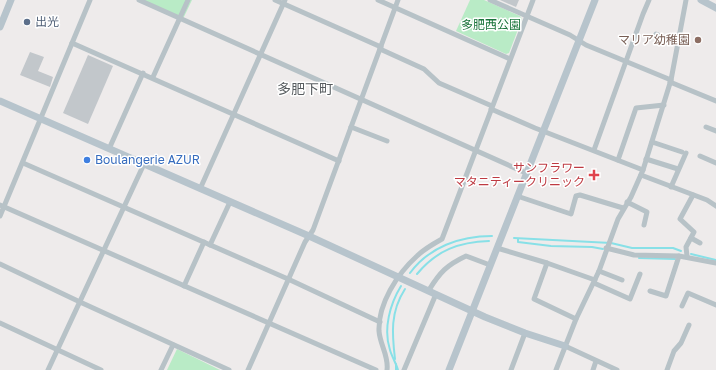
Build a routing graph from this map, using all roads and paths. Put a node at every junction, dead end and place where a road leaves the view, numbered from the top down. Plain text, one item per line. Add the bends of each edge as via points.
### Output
1 (11, 0) edge
2 (90, 0) edge
3 (138, 0) edge
4 (188, 0) edge
5 (275, 0) edge
6 (378, 0) edge
7 (398, 0) edge
8 (490, 0) edge
9 (533, 0) edge
10 (594, 0) edge
11 (649, 0) edge
12 (686, 0) edge
13 (701, 0) edge
14 (284, 2) edge
15 (395, 8) junction
16 (716, 8) edge
17 (526, 16) junction
18 (180, 19) junction
19 (0, 25) edge
20 (656, 34) dead end
21 (578, 40) junction
22 (72, 43) junction
23 (677, 43) junction
24 (380, 48) junction
25 (260, 54) junction
26 (510, 59) junction
27 (626, 61) junction
28 (143, 73) junction
29 (153, 77) junction
30 (671, 81) junction
31 (361, 99) junction
32 (0, 101) edge
33 (716, 101) edge
34 (664, 105) junction
35 (491, 107) junction
36 (234, 113) junction
37 (41, 118) junction
38 (706, 126) dead end
39 (351, 127) junction
40 (542, 131) junction
41 (716, 131) edge
42 (387, 141) dead end
43 (652, 142) junction
44 (109, 149) junction
45 (594, 150) junction
46 (476, 151) junction
47 (700, 156) dead end
48 (646, 158) junction
49 (618, 160) junction
50 (339, 161) junction
51 (23, 162) junction
52 (716, 163) edge
53 (144, 164) junction
54 (678, 169) junction
55 (642, 172) junction
56 (526, 173) junction
57 (671, 186) junction
58 (200, 189) junction
59 (694, 195) junction
60 (517, 196) junction
61 (230, 202) junction
62 (627, 202) junction
63 (2, 206) edge
64 (716, 206) edge
65 (124, 207) junction
66 (624, 208) junction
67 (0, 216) edge
68 (644, 225) dead end
69 (309, 236) junction
70 (690, 238) junction
71 (204, 242) junction
72 (700, 243) dead end
73 (210, 244) junction
74 (608, 245) junction
75 (497, 248) junction
76 (104, 251) junction
77 (679, 256) junction
78 (686, 256) junction
79 (547, 263) junction
80 (716, 263) edge
81 (0, 264) edge
82 (490, 265) junction
83 (599, 271) junction
84 (640, 274) dead end
85 (399, 277) junction
86 (288, 279) junction
87 (622, 280) dead end
88 (595, 281) junction
89 (184, 286) junction
90 (429, 290) junction
91 (650, 291) dead end
92 (436, 294) junction
93 (80, 302) junction
94 (716, 305) edge
95 (682, 306) dead end
96 (472, 311) junction
97 (576, 319) junction
98 (380, 322) junction
99 (0, 323) edge
100 (269, 323) junction
101 (689, 325) dead end
102 (525, 333) junction
103 (173, 345) junction
104 (565, 346) junction
105 (58, 350) junction
106 (596, 361) junction
107 (48, 370) edge
108 (101, 370) edge
109 (161, 370) edge
110 (229, 370) edge
111 (248, 370) edge
112 (376, 370) edge
113 (387, 370) edge
114 (404, 370) edge
115 (449, 370) edge
116 (511, 370) edge
117 (556, 370) edge
118 (593, 370) edge
119 (617, 370) edge
120 (667, 370) edge

1 - 19 street
2 - 22 street
3 - 18 street
4 - 18 street
5 - 14 street
6 - 15 street
7 - 15 street
8 - 17 street
9 - 17 street
10 - 21 street
11 - 27 street
12 - 23 street
13 - 16 street
14 - 24 street
14 - 25 street
15 - 24 street
15 - 26 street
17 - 21 street
17 - 26 street
18 - 25 street
18 - 29 street
20 - 23 street
21 - 27 street
21 - 40 street
22 - 28 street
22 - 37 street
23 - 30 street
24 - 31 street
24 - 35 street via 424,69 440,83
25 - 31 street
25 - 36 street
26 - 35 street
27 - 30 street
27 - 45 street
28 - 29 street
28 - 44 street
29 - 36 street
30 - 33 street
30 - 34 street
31 - 39 street
31 - 46 street
32 - 37 street
34 - 43 street
34 - 49 street via 636,108
35 - 40 street
35 - 46 street
36 - 50 street
36 - 58 street
37 - 44 street
37 - 51 street
38 - 41 street
39 - 42 street
39 - 50 street
40 - 45 street
40 - 56 street
43 - 48 street
43 - 54 street via 684,152
44 - 53 street
45 - 49 street
46 - 56 street
46 - 85 street via 442,239 417,256
47 - 52 street
48 - 54 street
48 - 55 street
49 - 55 street
50 - 69 street
51 - 63 street
51 - 65 street
53 - 58 street
53 - 65 street
54 - 57 street
55 - 57 street
55 - 62 street
56 - 60 street
57 - 59 street
58 - 61 street
59 - 64 street
59 - 70 street via 680,219 694,232
60 - 66 street via 571,214 576,196 580,195
60 - 75 street
61 - 69 street
61 - 73 street
62 - 66 street
62 - 68 street via 647,212
63 - 67 street
63 - 76 street
65 - 71 street
65 - 76 street
66 - 74 street
69 - 85 street
69 - 86 street
70 - 72 street
70 - 78 street
71 - 73 street
71 - 89 street
73 - 86 street
74 - 77 street via 634,255
74 - 83 street
75 - 79 street
75 - 82 street
76 - 89 street
76 - 93 street
77 - 78 street
77 - 91 street via 666,296
78 - 80 street
79 - 88 street
79 - 97 street via 534,299
81 - 93 street
82 - 90 street via 466,256 445,269
82 - 96 street
83 - 87 street
83 - 88 street
84 - 88 street via 630,299
85 - 90 street
85 - 98 street via 386,299
86 - 98 street
86 - 100 street
88 - 97 street
89 - 100 street
90 - 92 street
92 - 96 street
92 - 114 street
93 - 103 street
93 - 105 street
94 - 95 street via 688,293
96 - 102 street
96 - 115 street
97 - 104 street
98 - 113 street via 380,340 388,362
99 - 105 street
100 - 111 street
100 - 112 street
101 - 120 street via 681,343 674,351
102 - 104 street
102 - 116 street
103 - 109 street
103 - 110 street
104 - 106 street
104 - 117 street
105 - 107 street
105 - 108 street
106 - 118 street
106 - 119 street

